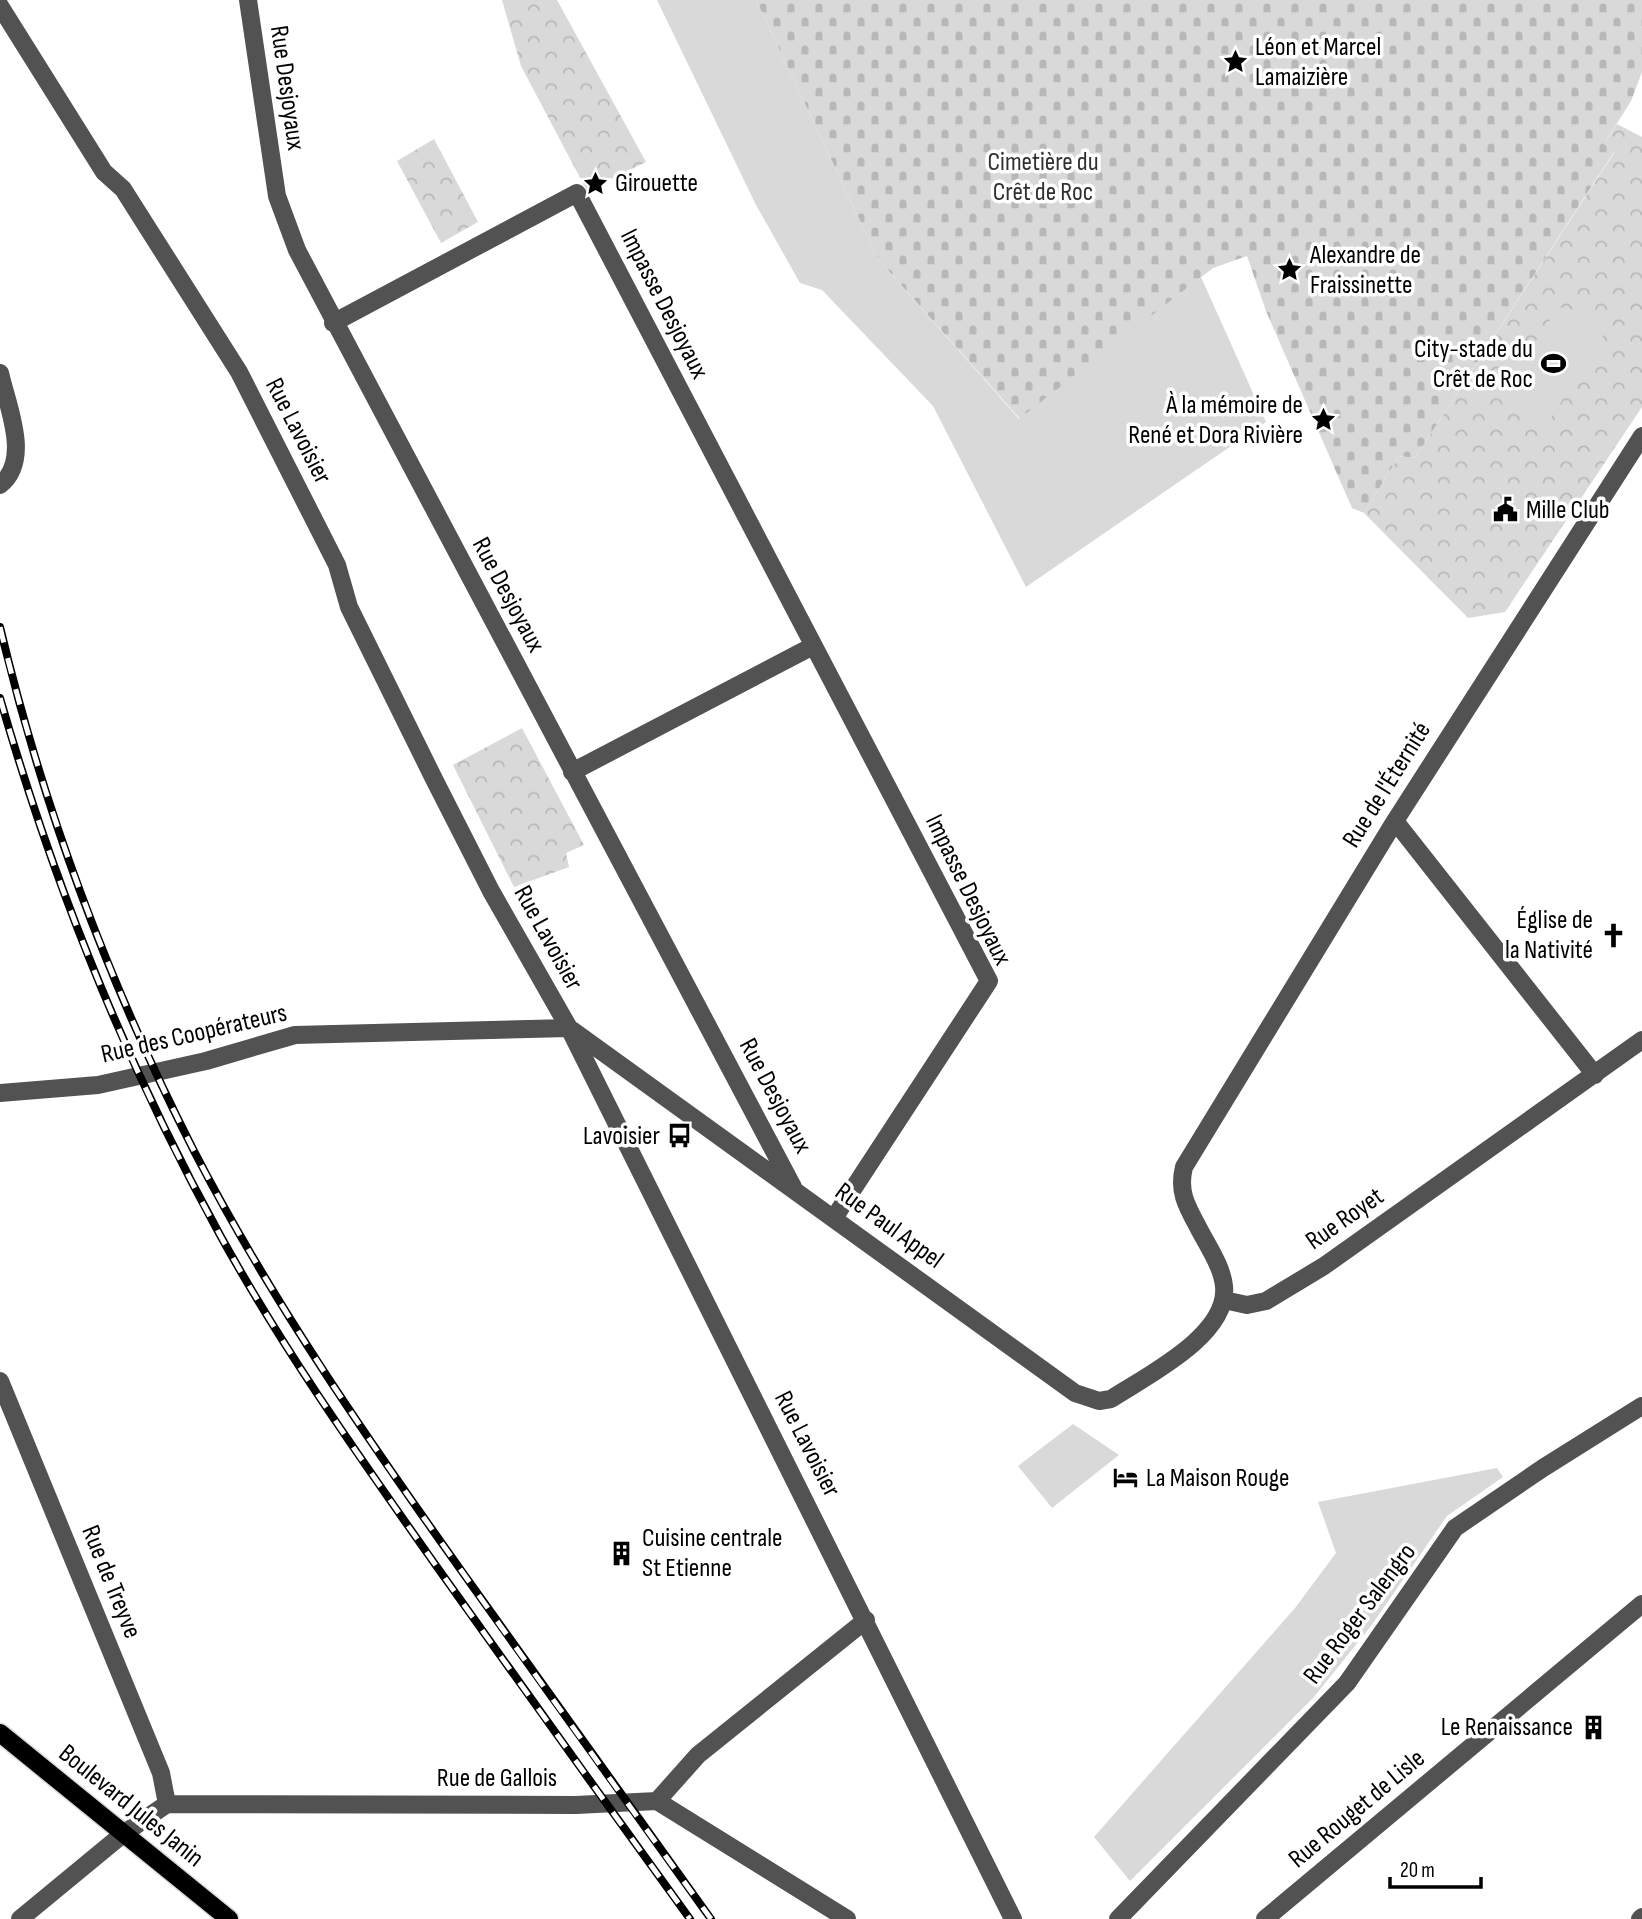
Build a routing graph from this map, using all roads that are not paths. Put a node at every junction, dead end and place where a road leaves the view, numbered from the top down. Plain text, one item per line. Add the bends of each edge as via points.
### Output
1 (248, 0) edge
2 (0, 6) edge
3 (333, 323) junction
4 (0, 373) edge
5 (1642, 436) edge
6 (0, 485) edge
7 (813, 646) junction
8 (572, 772) junction
9 (1395, 821) junction
10 (569, 1028) junction
11 (1642, 1040) edge
12 (1594, 1075) junction
13 (0, 1093) edge
14 (795, 1190) junction
15 (834, 1218) junction
16 (1224, 1300) junction
17 (0, 1381) edge
18 (1642, 1406) edge
19 (1642, 1604) edge
20 (866, 1620) junction
21 (0, 1732) edge
22 (657, 1801) junction
23 (167, 1804) junction
24 (123, 1834) junction
25 (1276, 1916) edge
26 (20, 1919) edge
27 (229, 1919) edge
28 (847, 1919) edge
29 (1013, 1919) edge
30 (1118, 1919) edge

1 - 3 street, Rue Desjoyaux via 277,196
2 - 10 street, Rue Lavoisier via 104,172 123,188 239,372 337,565 349,607 434,779
3 - 7 street, Impasse Desjoyaux via 577,193
3 - 8 street, Rue Desjoyaux
4 - 6 street via 17,449 13,466
5 - 9 street, Rue de l'Éternité
7 - 8 street
7 - 15 street, Impasse Desjoyaux via 989,981
8 - 14 street, Rue Desjoyaux
9 - 12 street
9 - 16 street, Rue de l'Éternité via 1184,1167 1180,1184 1184,1200 1219,1269
10 - 13 street, Rue des Coopérateurs via 295,1035 98,1085
10 - 14 street, Rue Paul Appel
10 - 20 street, Rue Lavoisier
11 - 12 street, Rue Royet
12 - 16 street, Rue Royet via 1300,1281 1266,1301 1247,1305
14 - 15 street, Rue Paul Appel
15 - 16 street, Rue Paul Appel via 1076,1392 1100,1401 1111,1399 1199,1339 1215,1322
17 - 23 street, Rue de Treyve via 161,1773
18 - 30 street, Rue Roger Salengro via 1455,1528 1346,1683
19 - 25 street, Rue Rouget de Lisle
20 - 22 street via 698,1755
20 - 29 street, Rue Lavoisier
21 - 24 main road, Boulevard Jules Janin
22 - 23 street, Rue de Gallois via 576,1805
22 - 28 street
23 - 24 street
24 - 26 street
24 - 27 main road, Boulevard Jules Janin

